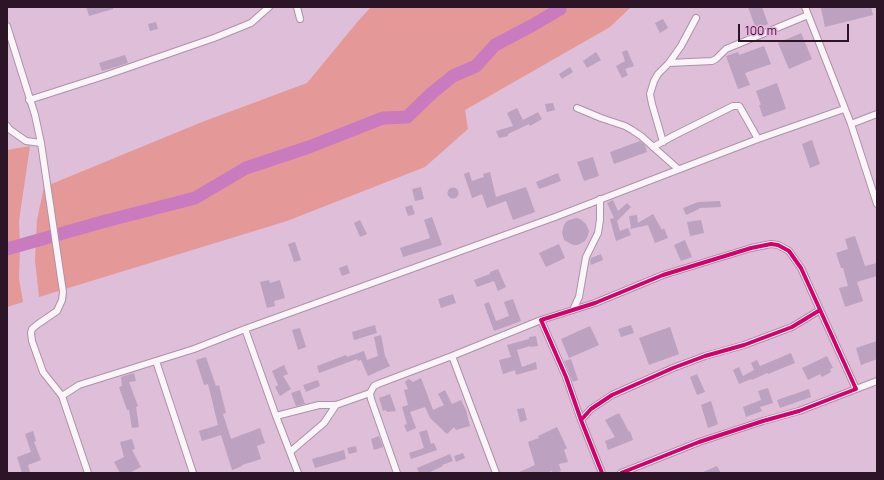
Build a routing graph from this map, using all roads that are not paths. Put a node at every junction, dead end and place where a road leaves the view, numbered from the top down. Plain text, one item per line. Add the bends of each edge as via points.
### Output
1 (269, 7) edge
2 (297, 7) edge
3 (805, 7) edge
4 (808, 15) junction
5 (696, 18) dead end
6 (300, 19) dead end
7 (7, 26) edge
8 (669, 64) junction
9 (29, 100) junction
10 (577, 108) dead end
11 (844, 109) junction
12 (877, 114) edge
13 (851, 124) junction
14 (7, 126) edge
15 (758, 139) junction
16 (663, 142) junction
17 (41, 143) junction
18 (654, 147) junction
19 (678, 169) junction
20 (600, 199) junction
21 (877, 204) edge
22 (573, 310) junction
23 (820, 310) junction
24 (541, 320) junction
25 (245, 329) junction
26 (452, 356) junction
27 (156, 361) junction
28 (877, 381) edge
29 (856, 389) junction
30 (370, 394) junction
31 (62, 396) junction
32 (336, 406) junction
33 (276, 416) junction
34 (581, 420) junction
35 (290, 452) junction
36 (88, 473) edge
37 (193, 473) edge
38 (298, 473) edge
39 (397, 473) edge
40 (496, 473) edge
41 (602, 473) edge
42 (621, 473) edge

1 - 9 street via 251,23 214,38
2 - 6 street
3 - 4 street
4 - 8 street via 726,49 716,60
4 - 11 street
5 - 8 street
7 - 9 street
8 - 16 street via 658,74 650,94
9 - 17 street
10 - 18 street via 625,126
11 - 13 street
11 - 15 street
12 - 13 street
13 - 21 street
14 - 17 street via 26,141
15 - 16 street via 742,109 733,106
15 - 19 street
16 - 18 street
17 - 31 street via 63,292 57,311 32,329 31,333 43,372
18 - 19 street
19 - 20 street
20 - 22 street via 598,233 586,257 579,297
20 - 25 street
22 - 23 street via 663,275 771,244 789,251
22 - 24 street
23 - 29 street
23 - 34 street via 792,328 705,356 612,395 591,408
24 - 26 street
24 - 34 street via 566,377
25 - 27 street
25 - 33 street
26 - 30 street via 378,384
26 - 40 street
27 - 31 street via 84,383
27 - 37 street
28 - 29 street
29 - 42 street via 799,411 699,442
30 - 32 street
30 - 39 street
31 - 36 street
32 - 33 street via 319,405
32 - 35 street via 324,423
33 - 35 street
34 - 41 street
35 - 38 street

